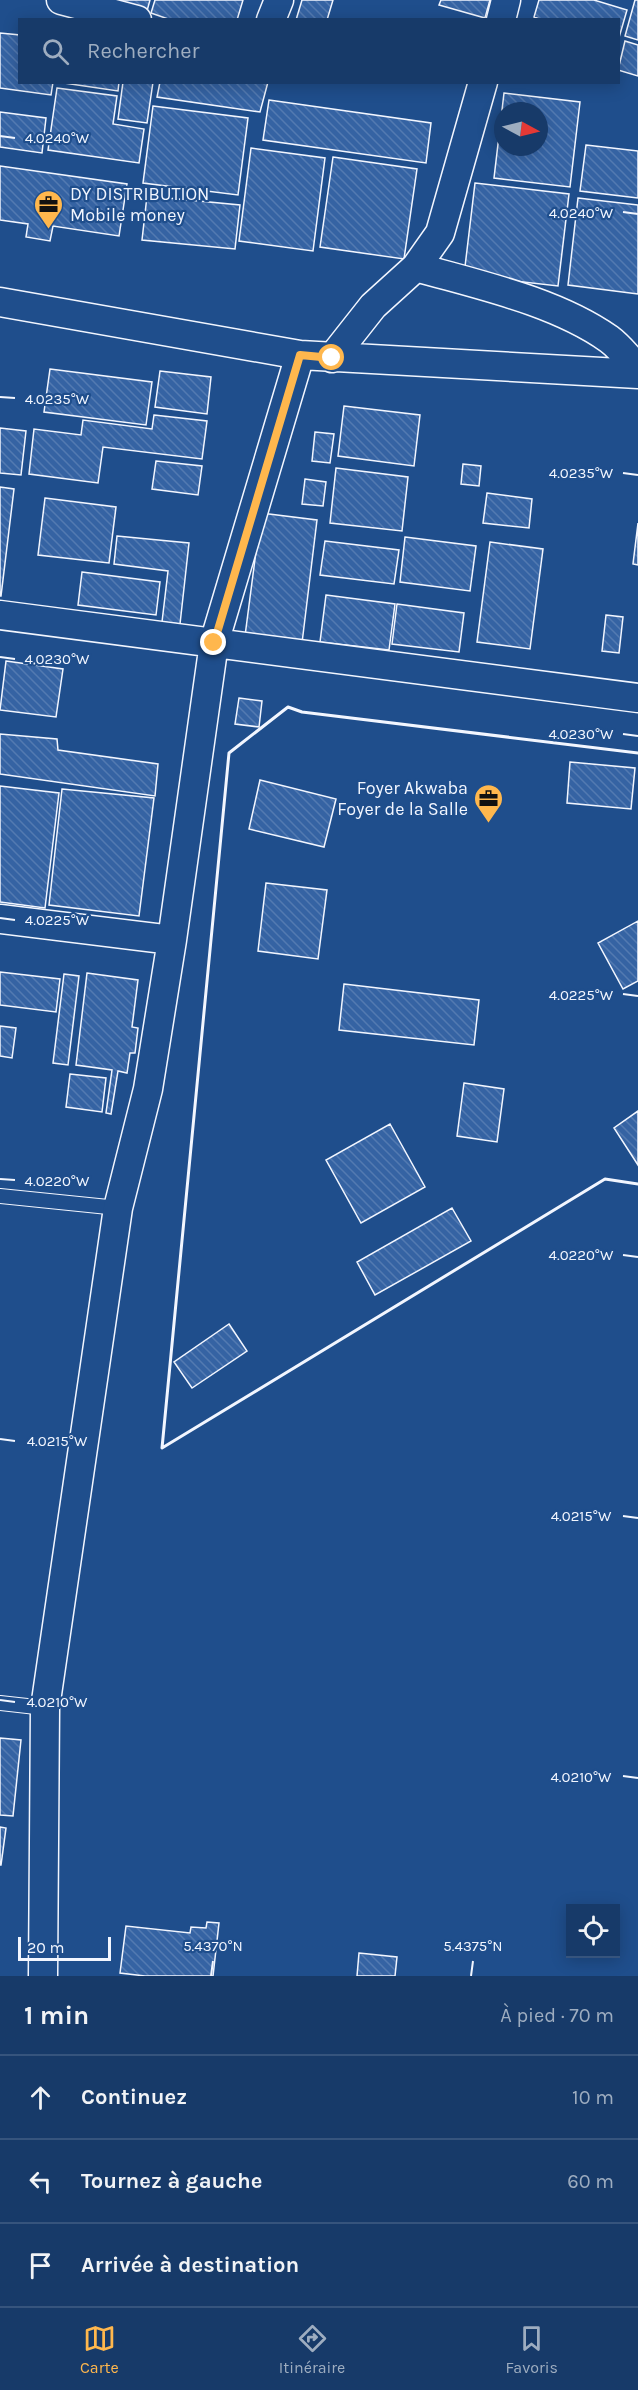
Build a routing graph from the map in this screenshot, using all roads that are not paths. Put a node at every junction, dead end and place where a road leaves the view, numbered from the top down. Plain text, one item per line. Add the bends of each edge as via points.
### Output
1 (61, 0) edge
2 (279, 0) edge
3 (506, 0) edge
4 (129, 18) edge
5 (272, 18) edge
6 (502, 18) edge
7 (482, 84) edge
8 (416, 267) junction
9 (0, 302) edge
10 (300, 355) junction
11 (332, 358) junction
12 (638, 369) edge
13 (638, 374) edge
14 (0, 615) edge
15 (214, 643) junction
16 (638, 698) edge
17 (0, 919) edge
18 (172, 940) junction
19 (0, 1196) edge
20 (118, 1208) junction
21 (0, 1704) edge
22 (45, 1708) junction
23 (43, 1976) edge

1 - 4 street
2 - 5 street
3 - 6 street
7 - 8 street via 440,233
8 - 11 street via 373,306
8 - 12 street via 556,311 610,340
9 - 10 street
10 - 11 street
10 - 15 street
11 - 13 street
14 - 15 street
15 - 16 street
15 - 18 street
17 - 18 street
18 - 20 street via 148,1089
19 - 20 lane
20 - 22 street
21 - 22 lane
22 - 23 street

